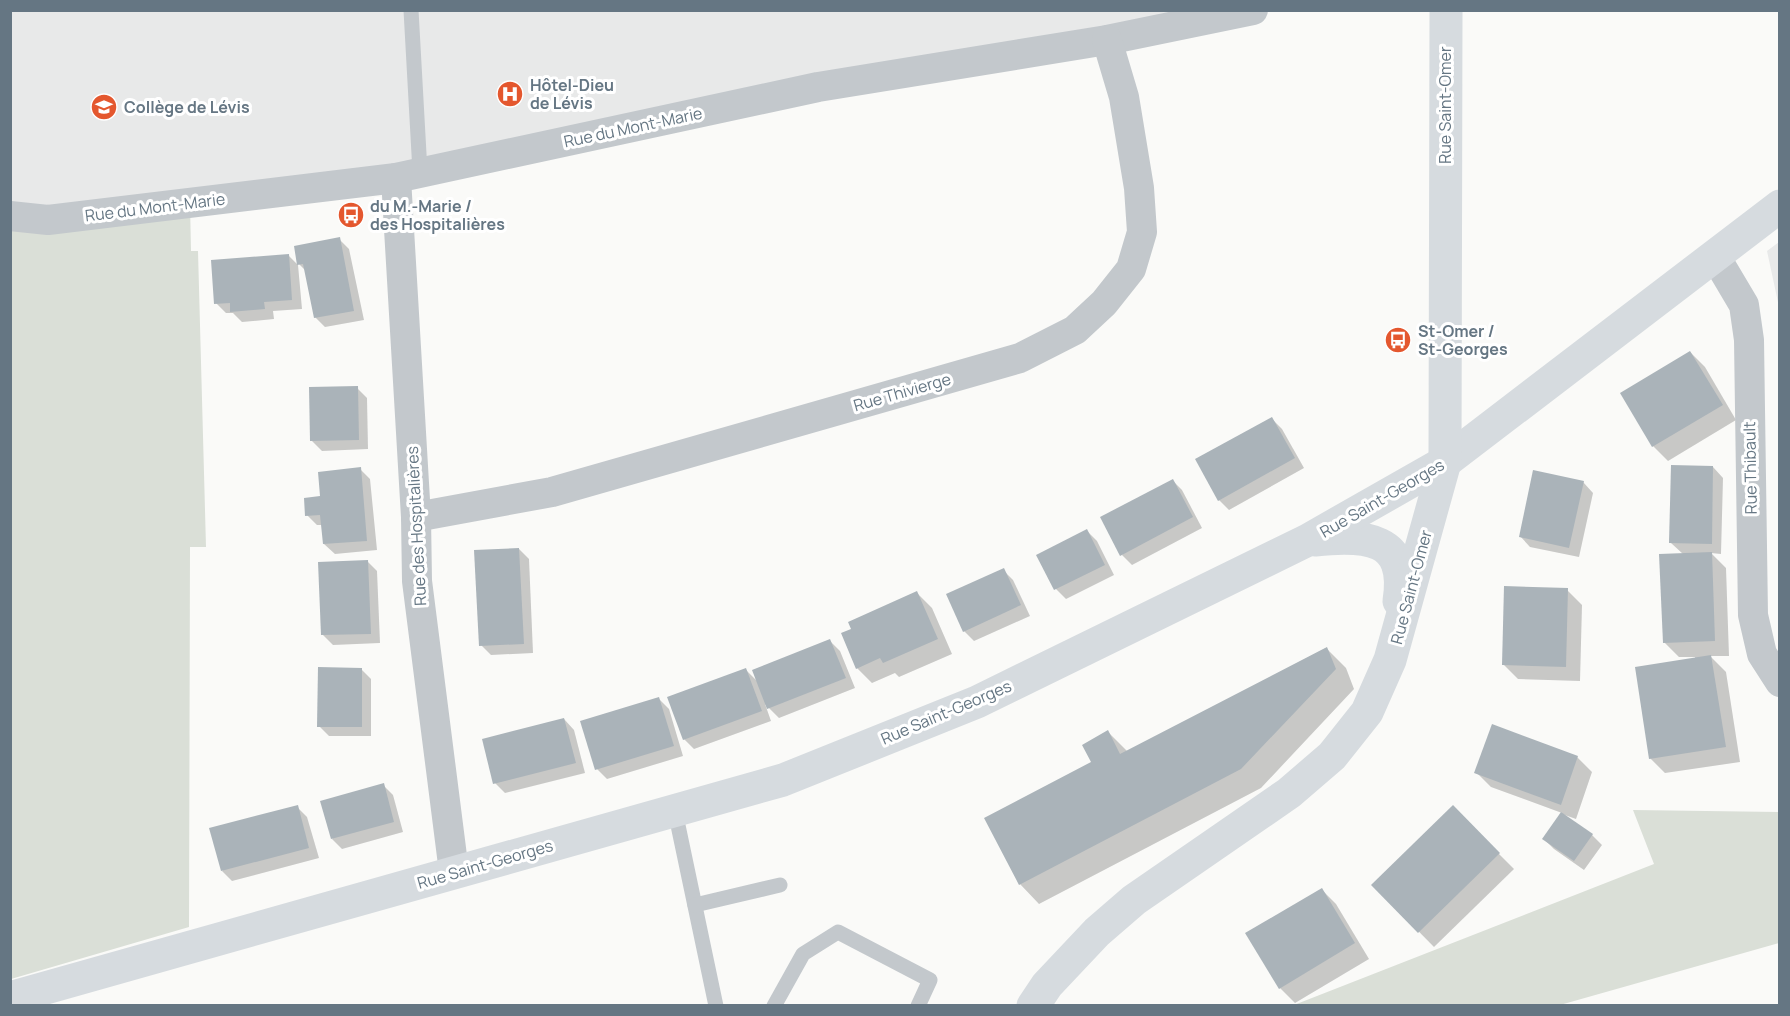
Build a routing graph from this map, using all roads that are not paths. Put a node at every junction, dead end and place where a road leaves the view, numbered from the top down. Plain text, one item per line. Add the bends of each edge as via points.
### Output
1 (411, 10) edge
2 (1254, 10) edge
3 (1446, 10) edge
4 (1107, 40) junction
5 (408, 175) junction
6 (1779, 206) edge
7 (10, 216) edge
8 (1715, 256) junction
9 (1445, 462) junction
10 (416, 517) junction
11 (1308, 540) junction
12 (1390, 660) junction
13 (1779, 682) edge
14 (675, 811) junction
15 (454, 872) junction
16 (780, 885) dead end
17 (695, 905) junction
18 (10, 998) edge
19 (716, 1005) edge
20 (774, 1005) edge
21 (918, 1005) edge
22 (1033, 1005) edge

1 - 5 lane
2 - 4 street, Rue du Mont-Marie
3 - 9 street, Rue Saint-Omer
4 - 5 street, Rue du Mont-Marie via 818,87
4 - 10 street, Rue Thivierge via 1124,97 1142,232 1131,269 1104,303 1075,330 1020,358 575,486
5 - 7 street, Rue du Mont-Marie via 48,220
5 - 10 street, Rue des Hospitalières
6 - 8 street, Rue Saint-Georges
8 - 9 street, Rue Saint-Georges
8 - 13 street, Rue Thibault via 1744,305 1749,340 1753,615 1762,654
9 - 11 street, Rue Saint-Georges
9 - 12 street, Rue Saint-Omer
10 - 15 street, Rue des Hospitalières via 417,581
11 - 12 street via 1365,538 1387,547 1400,569 1402,584
11 - 14 street, Rue Saint-Georges via 977,702 783,780
12 - 22 street, Rue Saint-Omer via 1367,712 1332,756 1289,793 1134,900 1097,932
14 - 15 street, Rue Saint-Georges
14 - 17 lane
15 - 18 street, Rue Saint-Georges
16 - 17 lane
17 - 19 lane
20 - 21 lane via 802,954 838,932 930,980

